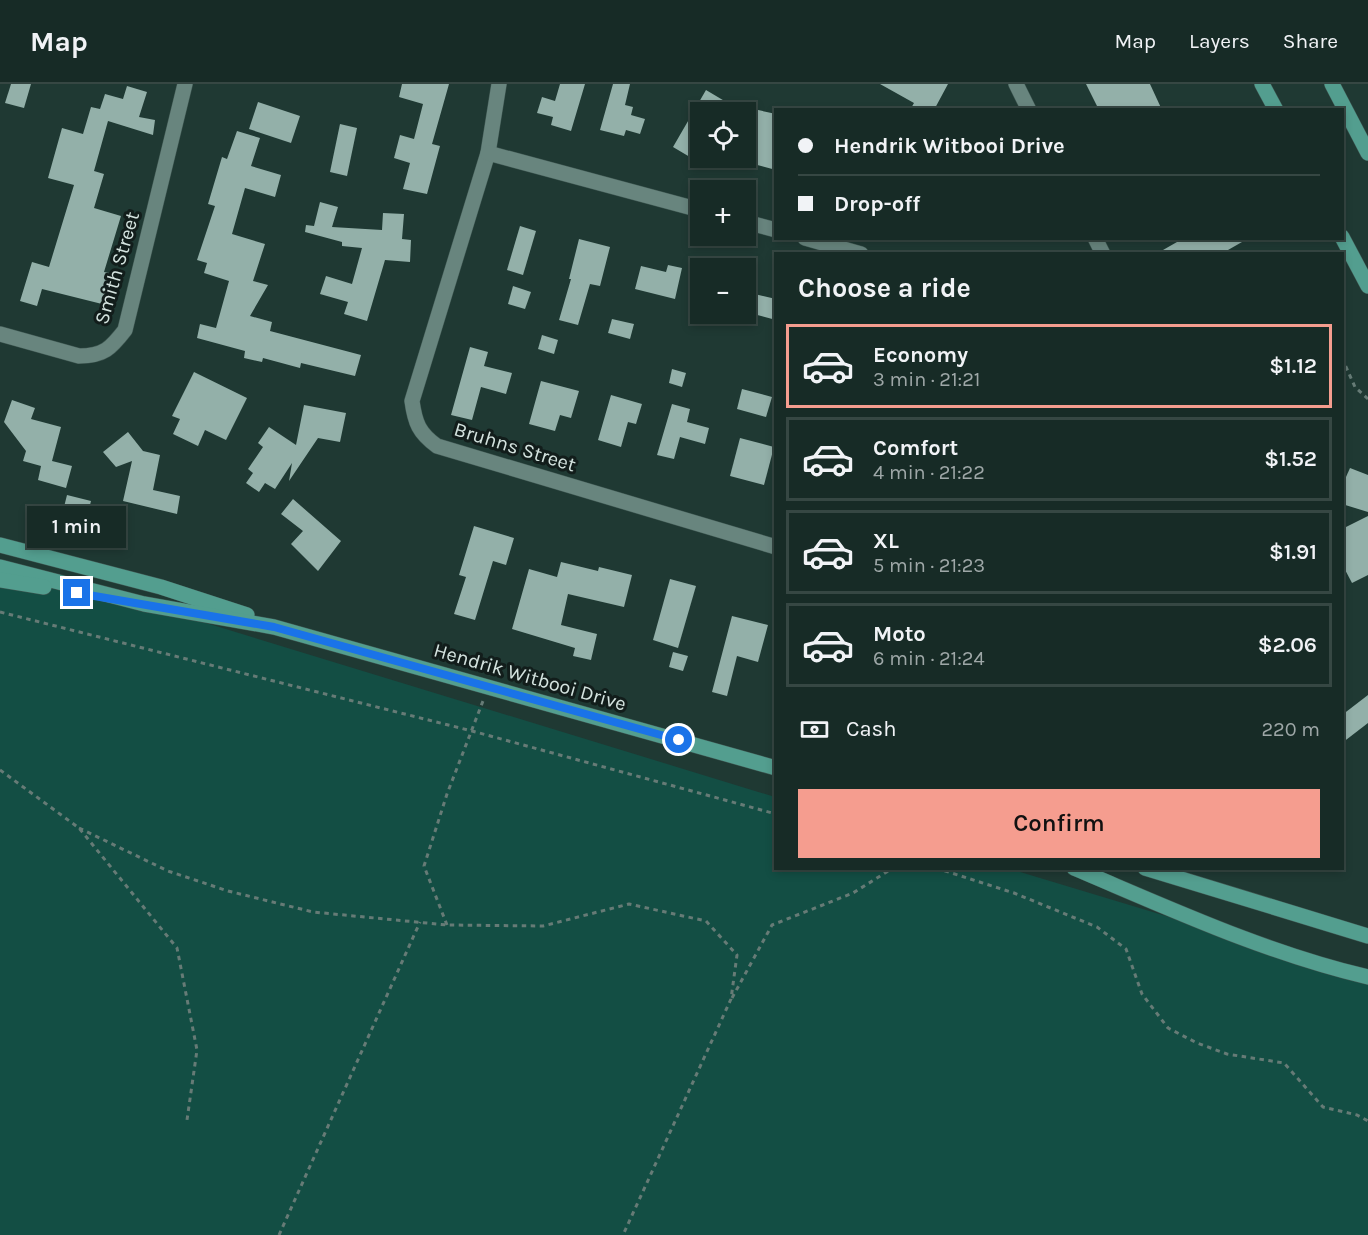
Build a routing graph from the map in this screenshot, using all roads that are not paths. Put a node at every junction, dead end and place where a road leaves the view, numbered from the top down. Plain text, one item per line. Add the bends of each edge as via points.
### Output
1 (185, 84) edge
2 (499, 84) edge
3 (1016, 84) edge
4 (1262, 84) edge
5 (1332, 84) edge
6 (1028, 108) edge
7 (1275, 108) edge
8 (488, 153) junction
9 (1368, 153) edge
10 (690, 207) edge
11 (756, 225) edge
12 (774, 229) edge
13 (812, 240) edge
14 (1344, 240) edge
15 (854, 252) edge
16 (1368, 286) edge
17 (0, 334) edge
18 (0, 545) edge
19 (774, 546) edge
20 (0, 567) edge
21 (0, 580) edge
22 (144, 604) junction
23 (274, 627) junction
24 (774, 767) edge
25 (1079, 870) edge
26 (1151, 870) edge
27 (1368, 927) edge
28 (1342, 929) junction
29 (1368, 936) edge
30 (1368, 978) edge

1 - 17 street, Smith Street via 125,330 102,354 92,356
2 - 8 street, Bruhns Street
3 - 6 street
4 - 7 main road
5 - 9 main road
8 - 10 street
8 - 19 street, Bruhns Street via 412,402 424,437 437,446
11 - 12 street
13 - 15 street
14 - 16 main road
18 - 23 main road, Hendrik Witbooi Drive via 228,608
20 - 22 main road, Hendrik Witbooi Drive
21 - 22 main road
22 - 23 main road, Hendrik Witbooi Drive
23 - 24 main road, Hendrik Witbooi Drive
25 - 30 main road via 1198,922
26 - 28 main road
27 - 28 main road
28 - 29 main road

